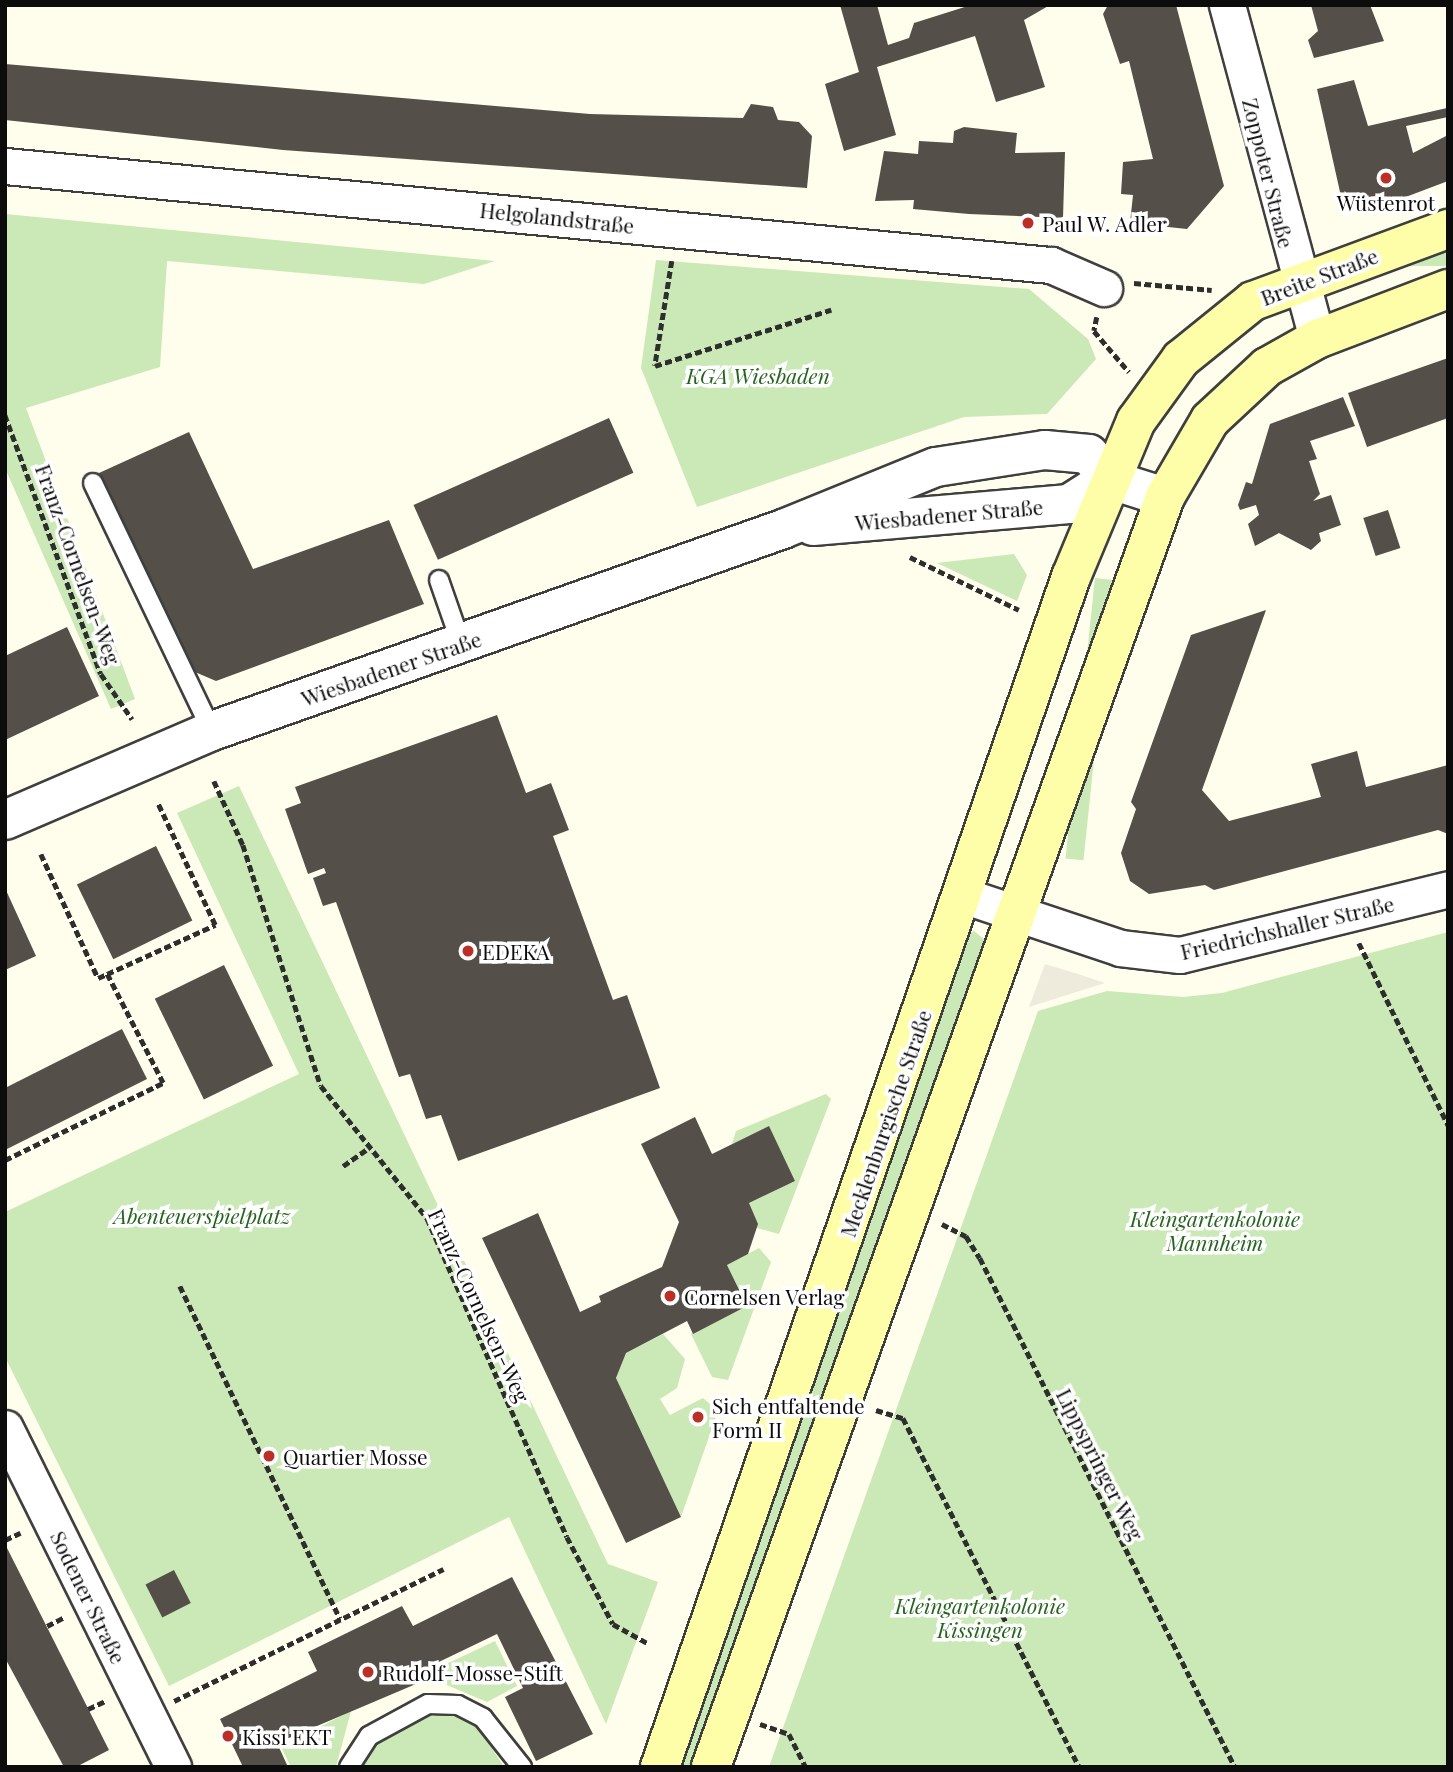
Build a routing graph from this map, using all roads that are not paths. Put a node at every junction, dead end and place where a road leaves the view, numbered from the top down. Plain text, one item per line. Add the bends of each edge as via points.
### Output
1 (1227, 5) edge
2 (5, 166) edge
3 (1448, 229) edge
4 (1298, 282) junction
5 (1104, 288) dead end
6 (1448, 289) edge
7 (1317, 339) junction
8 (1108, 479) junction
9 (93, 483) dead end
10 (1165, 497) junction
11 (783, 529) junction
12 (439, 580) dead end
13 (461, 643) junction
14 (212, 731) junction
15 (5, 820) edge
16 (1448, 889) edge
17 (965, 896) junction
18 (1012, 913) junction
19 (5, 1427) edge
20 (173, 1767) edge
21 (349, 1767) edge
22 (522, 1767) edge
23 (660, 1767) edge
24 (711, 1767) edge

1 - 4 street, Zoppoter Straße
2 - 5 street, Helgolandstraße via 1051,265
3 - 4 main road, Breite Straße
4 - 7 street, Zoppoter Straße
4 - 8 main road, Breite Straße via 1253,301 1181,359 1147,403
6 - 7 main road
7 - 10 main road via 1238,390 1187,453
8 - 10 street
8 - 11 street, Wiesbadener Straße via 1069,504
8 - 11 street, Wiesbadener Straße via 1089,454 1045,450 992,457 872,488
8 - 17 main road, Mecklenburgische Straße
9 - 14 lane
10 - 18 main road
11 - 13 street, Wiesbadener Straße
12 - 13 lane
13 - 14 street, Wiesbadener Straße
14 - 15 street, Wiesbadener Straße
16 - 18 street, Friedrichshaller Straße via 1180,955 1120,948
17 - 18 street, Friedrichshaller Straße
17 - 23 main road, Mecklenburgische Straße
18 - 24 main road
19 - 20 street, Sodener Straße
21 - 22 lane via 369,1736 428,1704 458,1705 483,1718

